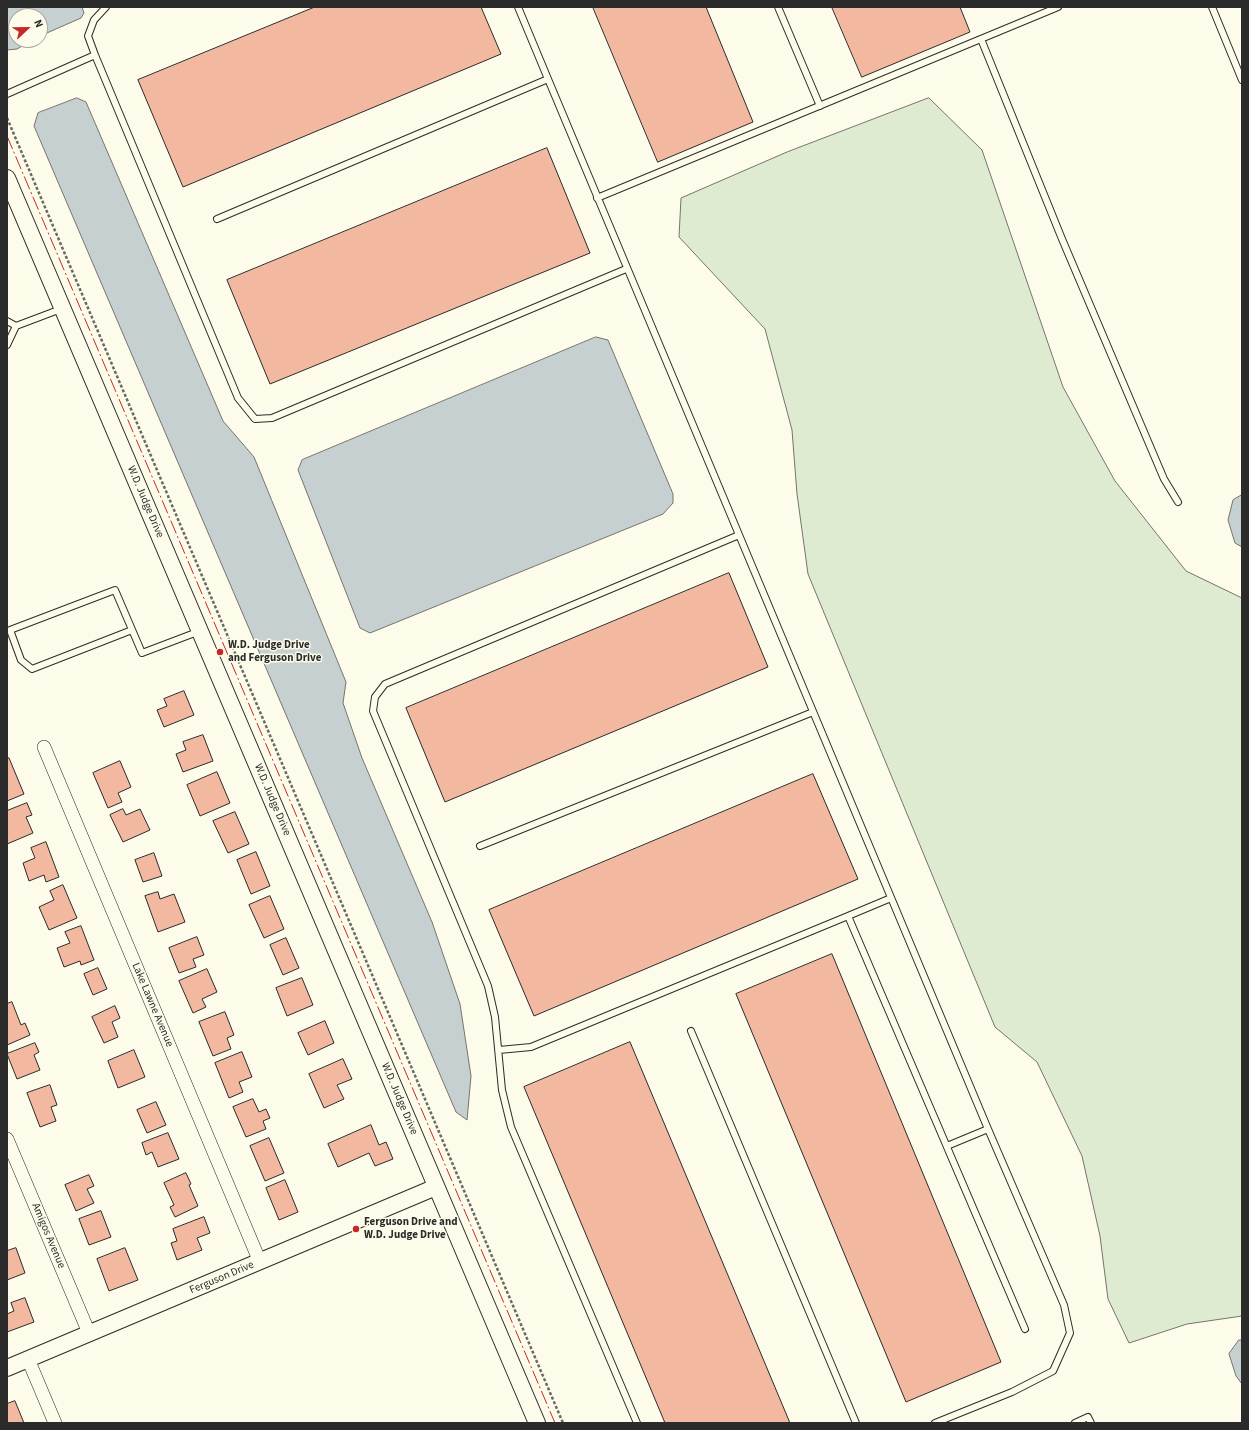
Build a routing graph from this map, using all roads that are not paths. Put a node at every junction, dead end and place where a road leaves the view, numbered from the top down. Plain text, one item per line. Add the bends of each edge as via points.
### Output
1 (106, 7) edge
2 (518, 7) edge
3 (778, 7) edge
4 (1058, 7) edge
5 (1212, 7) edge
6 (981, 39) junction
7 (95, 55) junction
8 (548, 79) junction
9 (1242, 80) edge
10 (7, 94) edge
11 (820, 106) junction
12 (7, 178) edge
13 (597, 198) junction
14 (217, 219) dead end
15 (626, 269) junction
16 (63, 309) junction
17 (7, 321) edge
18 (16, 326) junction
19 (7, 345) edge
20 (1178, 502) dead end
21 (739, 535) junction
22 (9, 628) edge
23 (132, 630) junction
24 (200, 631) junction
25 (813, 712) junction
26 (44, 747) dead end
27 (480, 846) dead end
28 (891, 898) junction
29 (848, 916) junction
30 (691, 1031) dead end
31 (499, 1050) junction
32 (988, 1129) junction
33 (7, 1139) edge
34 (947, 1146) junction
35 (436, 1187) junction
36 (260, 1262) junction
37 (1025, 1328) dead end
38 (89, 1333) junction
39 (28, 1359) junction
40 (7, 1368) edge
41 (55, 1423) edge
42 (537, 1423) edge
43 (637, 1423) edge
44 (856, 1423) edge
45 (935, 1423) edge
46 (1075, 1423) edge
47 (1091, 1423) edge

1 - 7 lane via 94,20 88,36
2 - 8 lane
3 - 11 lane
4 - 6 lane
5 - 9 lane
6 - 11 lane
6 - 20 lane via 1062,239 1164,479
7 - 10 lane
7 - 15 lane via 238,398 255,419 272,418
8 - 13 lane
8 - 14 lane
11 - 13 lane
12 - 16 street, W.D. Judge Drive
13 - 15 lane
15 - 21 lane
16 - 18 lane
16 - 24 street, W.D. Judge Drive
17 - 18 lane
18 - 19 lane
21 - 25 lane
21 - 31 lane via 385,684 375,697 372,711 488,986
22 - 23 lane via 21,660 32,669
22 - 23 lane via 115,590
23 - 24 lane via 142,653
24 - 35 street, W.D. Judge Drive
25 - 27 lane
25 - 28 lane
26 - 36 street, Lake Lawne Avenue
28 - 29 lane
28 - 32 lane
29 - 31 lane via 531,1047
29 - 34 lane
30 - 44 lane
31 - 43 lane via 502,1090 511,1127
32 - 34 lane
32 - 45 lane via 1064,1305 1070,1333 1053,1371 1012,1392
33 - 38 street, Amigos Avenue
34 - 37 lane
35 - 36 street, Ferguson Drive
35 - 42 street, W.D. Judge Drive
36 - 38 street, Ferguson Drive
38 - 39 street, Ferguson Drive
39 - 40 street, Ferguson Drive
39 - 41 street
46 - 47 lane via 1088,1417

